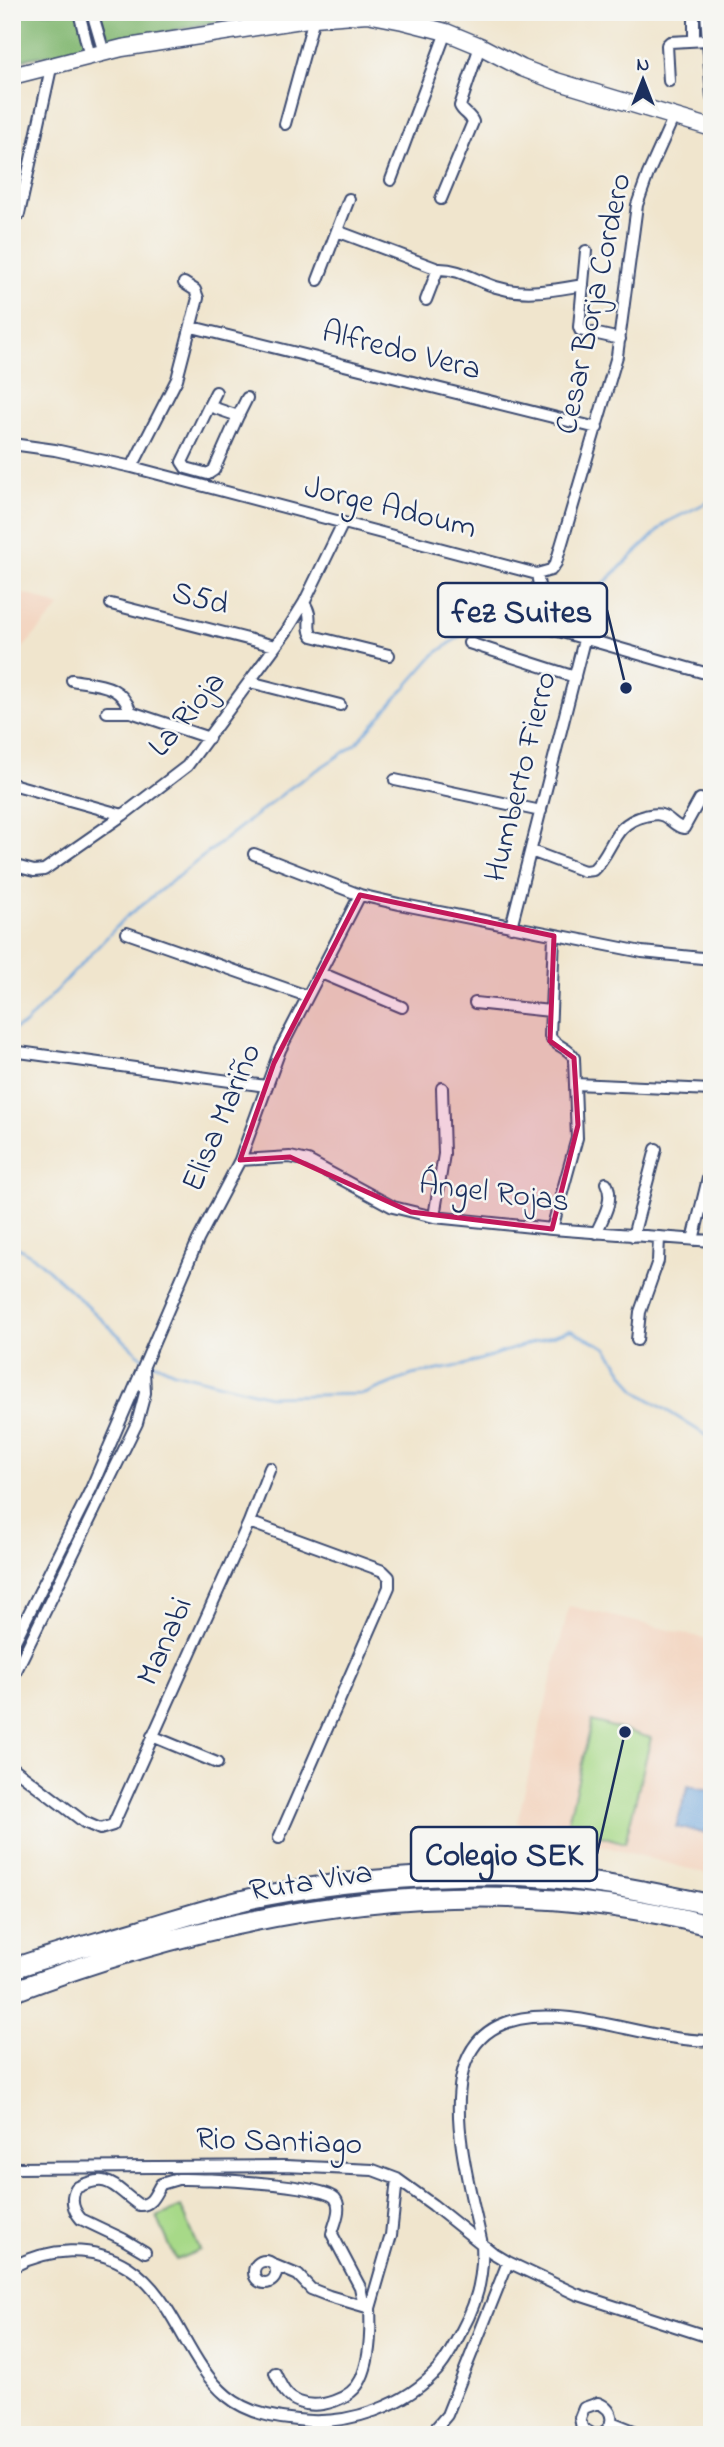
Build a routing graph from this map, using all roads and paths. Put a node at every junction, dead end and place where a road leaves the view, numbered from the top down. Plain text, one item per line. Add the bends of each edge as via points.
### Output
1 (79, 12) edge
2 (92, 12) edge
3 (694, 12) edge
4 (706, 12) edge
5 (314, 18) junction
6 (446, 32) junction
7 (694, 40) junction
8 (707, 40) junction
9 (480, 46) junction
10 (97, 55) junction
11 (51, 68) junction
12 (12, 76) edge
13 (669, 81) dead end
14 (712, 98) edge
15 (674, 116) junction
16 (285, 124) dead end
17 (712, 128) edge
18 (391, 180) dead end
19 (349, 199) dead end
20 (441, 199) dead end
21 (19, 214) dead end
22 (337, 231) junction
23 (586, 251) dead end
24 (438, 269) junction
25 (318, 280) dead end
26 (184, 283) dead end
27 (583, 285) junction
28 (426, 300) dead end
29 (192, 327) junction
30 (620, 339) junction
31 (216, 392) dead end
32 (247, 398) dead end
33 (209, 406) junction
34 (238, 416) junction
35 (597, 428) junction
36 (12, 444) edge
37 (132, 467) junction
38 (200, 472) junction
39 (194, 486) junction
40 (343, 523) junction
41 (538, 577) junction
42 (304, 603) junction
43 (111, 604) dead end
44 (584, 640) junction
45 (469, 643) dead end
46 (275, 646) junction
47 (389, 655) dead end
48 (712, 675) edge
49 (575, 677) junction
50 (72, 680) dead end
51 (250, 682) junction
52 (340, 705) dead end
53 (107, 712) dead end
54 (131, 712) junction
55 (209, 738) junction
56 (395, 780) dead end
57 (12, 783) edge
58 (700, 799) dead end
59 (541, 811) junction
60 (123, 815) junction
61 (531, 851) junction
62 (254, 854) dead end
63 (12, 864) edge
64 (360, 895) junction
65 (511, 927) junction
66 (127, 933) dead end
67 (554, 936) junction
68 (712, 959) edge
69 (320, 973) junction
70 (307, 996) junction
71 (475, 1003) dead end
72 (402, 1007) dead end
73 (551, 1011) junction
74 (12, 1051) edge
75 (575, 1084) junction
76 (266, 1086) junction
77 (442, 1088) dead end
78 (712, 1090) edge
79 (656, 1149) dead end
80 (240, 1160) junction
81 (712, 1162) edge
82 (606, 1183) dead end
83 (434, 1217) junction
84 (552, 1229) junction
85 (596, 1233) junction
86 (633, 1236) junction
87 (659, 1238) junction
88 (693, 1240) junction
89 (712, 1241) edge
90 (637, 1340) dead end
91 (144, 1366) junction
92 (104, 1461) junction
93 (117, 1466) junction
94 (270, 1468) dead end
95 (249, 1522) junction
96 (12, 1647) edge
97 (12, 1679) edge
98 (152, 1736) junction
99 (216, 1763) dead end
100 (13, 1770) edge
101 (279, 1838) dead end
102 (712, 1905) edge
103 (712, 1926) edge
104 (12, 1969) edge
105 (12, 1992) edge
106 (712, 2041) edge
107 (12, 2168) edge
108 (397, 2179) junction
109 (482, 2244) junction
110 (145, 2252) dead end
111 (508, 2262) junction
112 (12, 2267) edge
113 (275, 2270) dead end
114 (367, 2307) junction
115 (712, 2338) edge
116 (275, 2373) dead end
117 (611, 2422) junction
118 (430, 2435) edge
119 (596, 2435) edge
120 (645, 2435) edge

1 - 10 street
2 - 10 street
3 - 7 street
4 - 8 street
5 - 6 street via 367,14
5 - 10 street
5 - 16 street
6 - 9 street
6 - 18 street
7 - 8 street
7 - 13 street via 667,45
8 - 14 street
9 - 15 street via 556,81
9 - 20 street via 460,106 473,122
10 - 11 street
11 - 12 street
11 - 21 street
15 - 17 street
15 - 30 street, Cesar Borja Cordero via 637,205
19 - 22 street
22 - 24 street
22 - 25 street
23 - 27 street
24 - 27 street via 450,268 498,288 542,292
24 - 28 street
26 - 29 street via 198,298
27 - 30 street via 580,330
29 - 35 street, Alfredo Vera
29 - 37 street via 177,379
30 - 35 street, Cesar Borja Cordero
31 - 33 street
32 - 34 street
33 - 34 street
33 - 38 street via 183,460 183,467
34 - 38 street via 214,470
35 - 41 street, Cesar Borja Cordero via 556,562
36 - 37 street, Jorge Adoum
37 - 39 street, Jorge Adoum
38 - 39 street
39 - 40 street, Jorge Adoum
40 - 41 street, Jorge Adoum
40 - 42 street, La Rioja
41 - 44 street via 550,625
42 - 46 street, La Rioja
42 - 47 street via 311,614 312,636
43 - 46 street, S5d
44 - 48 street
44 - 49 street, Humberto Fierro
45 - 49 street
46 - 51 street, La Rioja
49 - 59 street, Humberto Fierro
50 - 54 street via 120,692
51 - 52 street
51 - 55 street, La Rioja
53 - 54 street
54 - 55 street
55 - 60 street, La Rioja via 187,766
56 - 59 street
57 - 60 street
58 - 61 street via 684,828 656,814 623,827 593,870
59 - 61 street, Humberto Fierro
60 - 63 street, La Rioja via 44,870
61 - 65 street, Humberto Fierro
62 - 64 street
64 - 65 street
64 - 69 street, Elisa Mariño
65 - 67 street
66 - 70 street
67 - 68 street
67 - 73 street
69 - 70 street, Elisa Mariño
69 - 72 street
70 - 76 street, Elisa Mariño
71 - 73 street
73 - 75 street via 551,1040 573,1054
74 - 76 street
75 - 78 street
75 - 84 street via 577,1138
76 - 80 street, Elisa Mariño
77 - 83 street via 444,1147
79 - 86 street
80 - 83 street, Ángel Rojas via 290,1157 308,1161 393,1207
80 - 91 street, Elisa Mariño via 198,1240
81 - 88 street
82 - 85 street via 609,1199
83 - 84 street, Ángel Rojas
84 - 85 street, Ángel Rojas
85 - 86 street, Ángel Rojas
86 - 87 street, Ángel Rojas
87 - 88 street, Ángel Rojas
87 - 90 street via 658,1261 640,1312
88 - 89 street, Ángel Rojas
91 - 92 street, Elisa Mariño
91 - 93 street, Elisa Mariño via 143,1405
92 - 93 street
92 - 96 street, Elisa Mariño
93 - 97 street, Elisa Mariño
94 - 95 street, Manabi
95 - 98 street, Manabi
95 - 101 street via 389,1577 389,1587
98 - 99 street
98 - 100 street, Manabi via 116,1820 106,1828 84,1822
102 - 104 highway, Ruta Viva via 582,1881 498,1875 412,1877 261,1896
103 - 105 highway, Ruta Viva via 586,1904 493,1896 421,1897 264,1919 106,1960
106 - 109 street via 670,2039 587,2021 543,2017 507,2022 481,2039 461,2080 458,2119
107 - 108 street, Rio Santiago via 357,2168
108 - 109 street, Rio Santiago
108 - 114 street via 391,2235
109 - 111 street, Rio Santiago
109 - 112 street via 482,2274 473,2307 441,2365 426,2381 388,2405 327,2421 263,2414 229,2398 205,2371 156,2293 128,2267 110,2258 61,2251
110 - 114 street via 80,2219 72,2198 76,2188 107,2181 143,2206 161,2184 178,2179 316,2189 338,2204 332,2234
111 - 115 street, Rio Santiago via 576,2294
111 - 118 street via 447,2415
113 - 114 street via 298,2275 329,2296
114 - 116 street via 371,2328 368,2353 361,2380 349,2394 331,2402 297,2402 285,2393
117 - 119 street via 606,2431
117 - 119 street via 603,2405 588,2405 580,2423 586,2432
117 - 120 street

